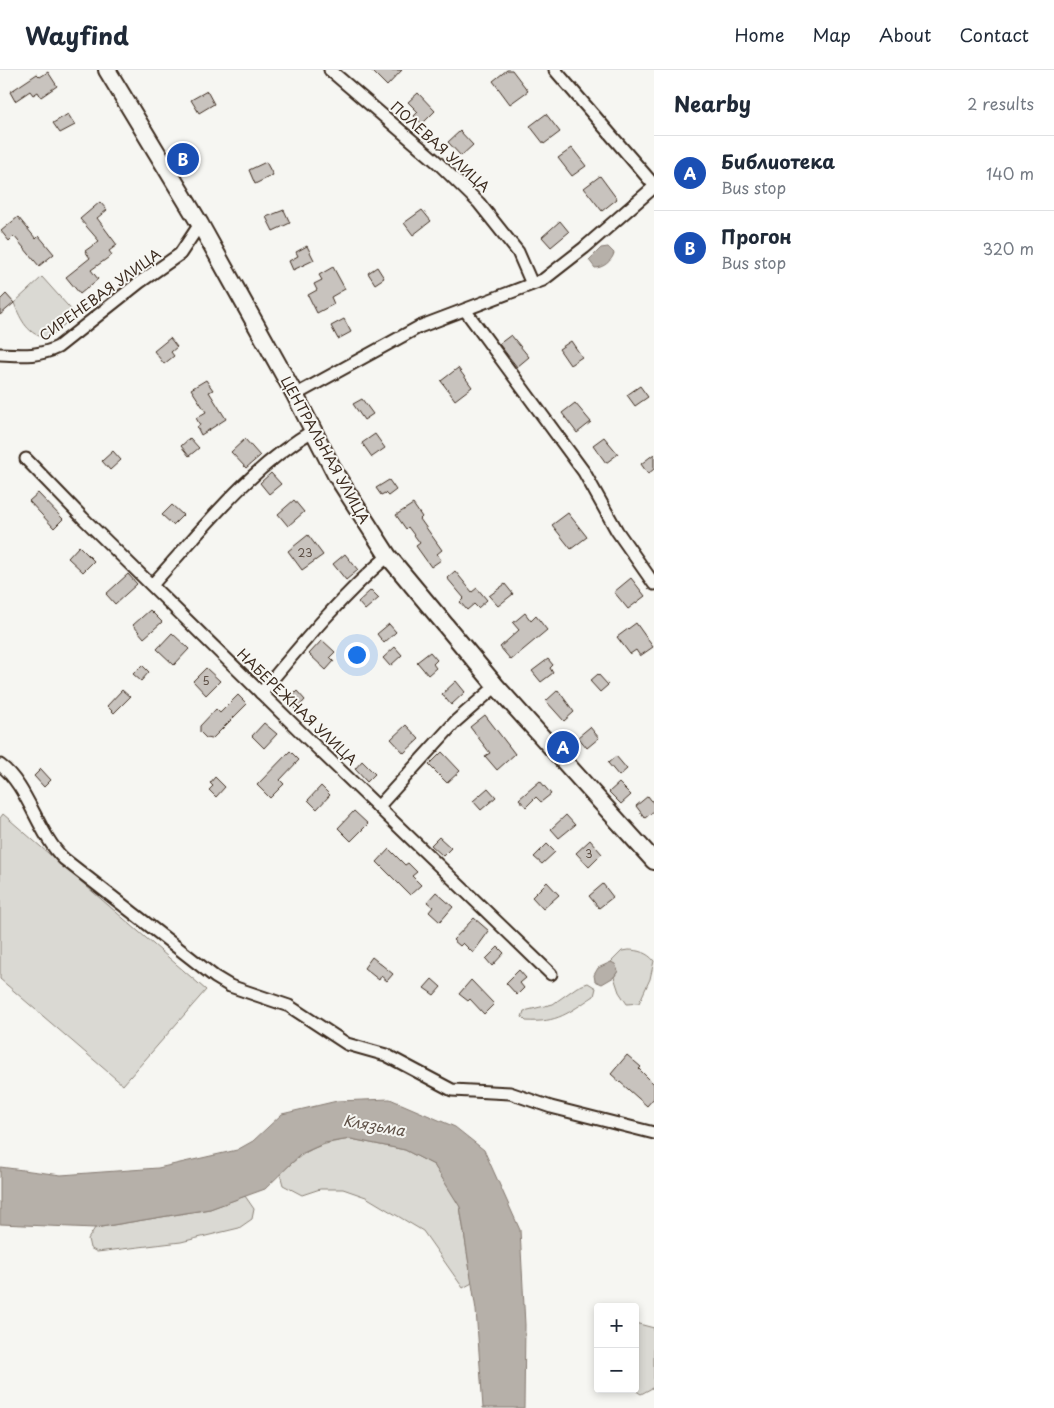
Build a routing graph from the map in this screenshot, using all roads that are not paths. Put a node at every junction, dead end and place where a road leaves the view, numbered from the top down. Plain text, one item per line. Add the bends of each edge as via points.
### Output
1 (107, 70) edge
2 (330, 70) edge
3 (555, 70) edge
4 (654, 186) edge
5 (200, 224) junction
6 (532, 284) junction
7 (465, 310) junction
8 (0, 354) edge
9 (296, 395) junction
10 (314, 430) junction
11 (26, 459) dead end
12 (388, 556) junction
13 (654, 584) edge
14 (152, 585) junction
15 (496, 686) junction
16 (261, 693) junction
17 (0, 765) edge
18 (378, 807) junction
19 (654, 861) edge
20 (551, 974) dead end
21 (654, 1133) edge

1 - 5 main road, ЦЕНТРАЛЬНАЯ УЛИЦА
2 - 6 street, ПОЛЕВАЯ УЛИЦА via 437,162 479,203 518,252
3 - 4 street
4 - 6 street via 554,273
5 - 8 street, СИРЕНЕВАЯ УЛИЦА via 180,254 58,347 44,354
5 - 9 main road, ЦЕНТРАЛЬНАЯ УЛИЦА
6 - 7 street
7 - 9 street via 419,327
7 - 13 street via 584,472 617,531
9 - 10 main road, ЦЕНТРАЛЬНАЯ УЛИЦА
10 - 12 main road, ЦЕНТРАЛЬНАЯ УЛИЦА via 356,510
10 - 14 street via 289,445 247,481
11 - 14 street, НАБЕРЕЖНАЯ УЛИЦА
12 - 15 main road, ЦЕНТРАЛЬНАЯ УЛИЦА
12 - 16 street via 339,602
14 - 16 street, НАБЕРЕЖНАЯ УЛИЦА
15 - 18 street via 450,728
15 - 19 main road, ЦЕНТРАЛЬНАЯ УЛИЦА
16 - 18 street, НАБЕРЕЖНАЯ УЛИЦА
17 - 21 street via 12,777 45,837 64,859 223,982 289,1006 347,1044 386,1056 452,1090 510,1093 551,1107
18 - 20 street, НАБЕРЕЖНАЯ УЛИЦА

